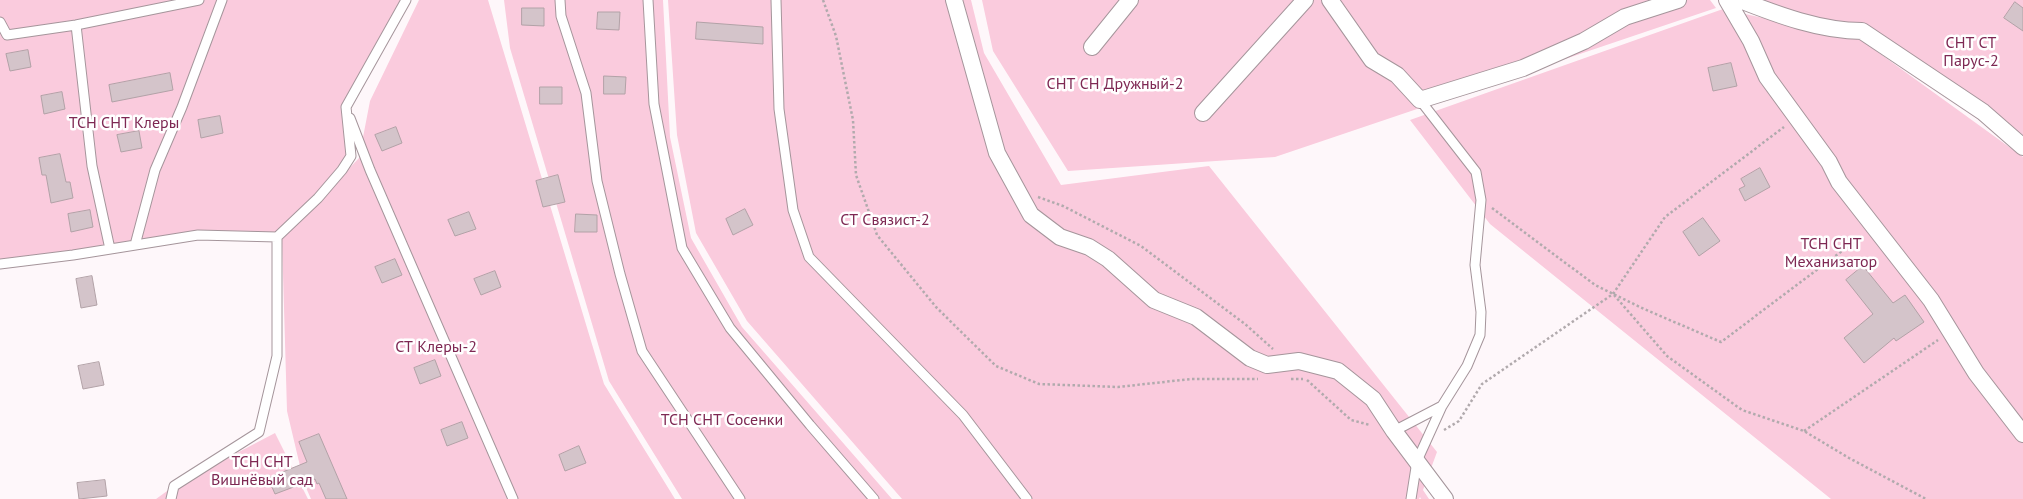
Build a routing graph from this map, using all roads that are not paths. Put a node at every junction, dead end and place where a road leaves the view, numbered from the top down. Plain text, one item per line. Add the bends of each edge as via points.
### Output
1 (199, 0) edge
2 (222, 0) edge
3 (406, 0) edge
4 (560, 0) edge
5 (648, 0) edge
6 (776, 0) edge
7 (954, 0) edge
8 (1130, 0) edge
9 (1305, 0) edge
10 (1330, 0) edge
11 (1678, 0) edge
12 (1727, 0) edge
13 (1740, 0) edge
14 (0, 22) edge
15 (76, 25) junction
16 (1092, 47) dead end
17 (1420, 100) junction
18 (346, 107) junction
19 (1203, 113) dead end
20 (2023, 147) edge
21 (276, 237) junction
22 (134, 245) junction
23 (110, 250) junction
24 (0, 264) edge
25 (1442, 406) junction
26 (1394, 431) junction
27 (2023, 434) edge
28 (1417, 461) junction
29 (170, 499) edge
30 (513, 499) edge
31 (740, 499) edge
32 (874, 499) edge
33 (1028, 499) edge
34 (1412, 499) edge
35 (1445, 499) edge

1 - 15 lane
2 - 22 lane via 155,170
3 - 18 lane
4 - 31 lane via 561,16 586,93 597,181 642,351
5 - 32 lane via 654,104 682,248 730,328
6 - 33 lane via 779,109 793,210 808,257 963,415
7 - 26 street via 997,153 1031,215 1060,237 1089,247 1108,259 1154,300 1196,317 1250,358 1267,365 1299,361 1338,371 1373,399
8 - 16 street
9 - 19 street
10 - 17 street via 1372,60 1397,75
11 - 17 street via 1625,17 1523,68
12 - 27 street via 1752,41 1767,77 1829,162 1839,182 1931,300 1976,372
13 - 20 street via 1841,31 1862,31 1983,112
14 - 15 lane via 7,35
15 - 23 lane via 92,166
17 - 25 lane via 1476,172 1481,200 1475,266 1481,312 1480,335 1467,366
18 - 21 lane via 351,156 318,198
18 - 30 lane via 370,170
21 - 22 lane via 198,235
21 - 29 lane via 278,356 259,432 174,486
22 - 23 lane
23 - 24 lane
25 - 26 lane
25 - 28 lane
26 - 28 street
28 - 34 lane
28 - 35 street

